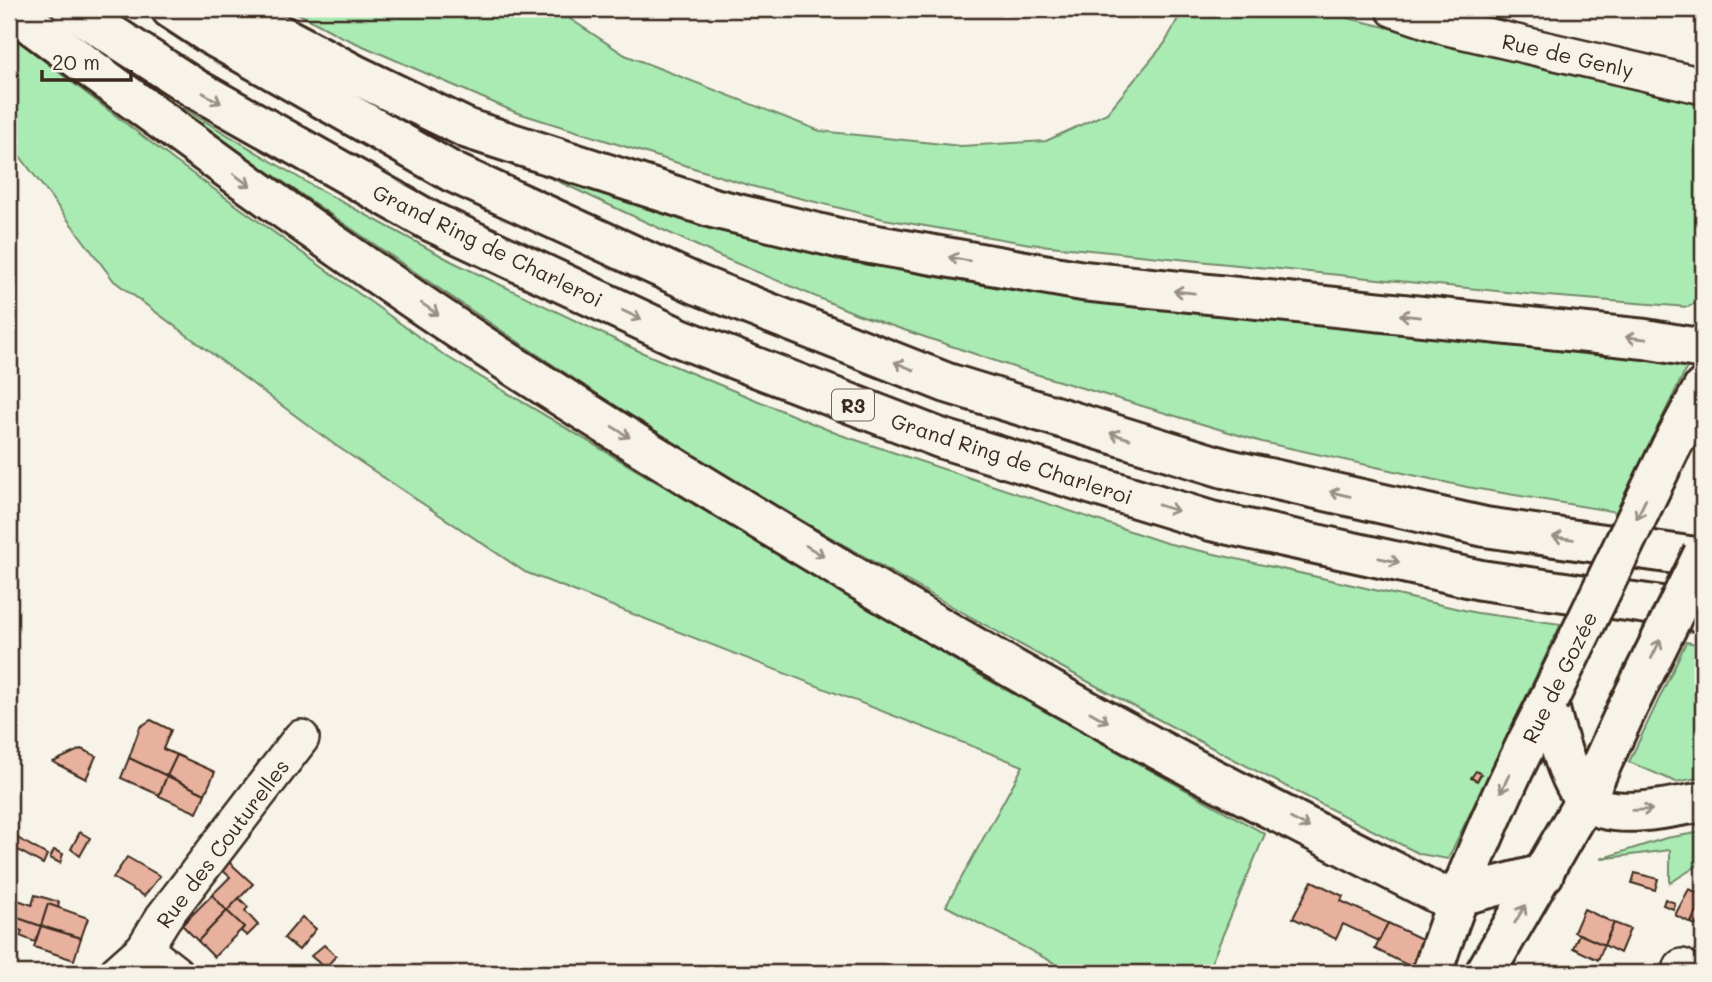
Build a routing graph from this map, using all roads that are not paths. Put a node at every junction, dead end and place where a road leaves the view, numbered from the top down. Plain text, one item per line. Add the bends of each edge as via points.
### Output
1 (10, 9) edge
2 (72, 9) edge
3 (170, 9) edge
4 (231, 9) edge
5 (1394, 9) edge
6 (1703, 86) edge
7 (1703, 349) edge
8 (1703, 388) edge
9 (1703, 556) edge
10 (1703, 612) edge
11 (1548, 701) junction
12 (301, 738) dead end
13 (1585, 800) junction
14 (1703, 802) edge
15 (1544, 874) junction
16 (1458, 895) junction
17 (144, 949) junction
18 (117, 973) edge
19 (175, 973) edge
20 (1432, 973) edge
21 (1486, 973) edge

1 -> 16 main road via 290,215 520,370 763,520 1039,684 1205,775 1438,894
2 -> 10 main road, Grand Ring de Charleroi / R3 via 194,88 430,221 680,338 940,439 1212,521 1481,580
9 -> 3 main road via 1485,527 1224,468 947,383 696,284 452,172
7 -> 4 main road via 1645,338 1083,281 842,239 712,208 468,129
5 - 6 street, Rue de Genly via 1447,27
8 -> 11 main road, Rue de Gozée, bridge
13 -> 9 main road, bridge
11 - 13 main road via 1559,747
11 -> 16 main road, Rue de Gozée via 1502,788
12 - 17 street, Rue des Couturelles
13 -> 14 main road via 1605,810 1646,811
13 - 15 main road
15 - 16 main road
21 -> 15 main road
16 - 20 main road, Rue de Gozée
17 - 18 street, Rue des Couturelles
17 - 19 street, Rue des Couturelles

